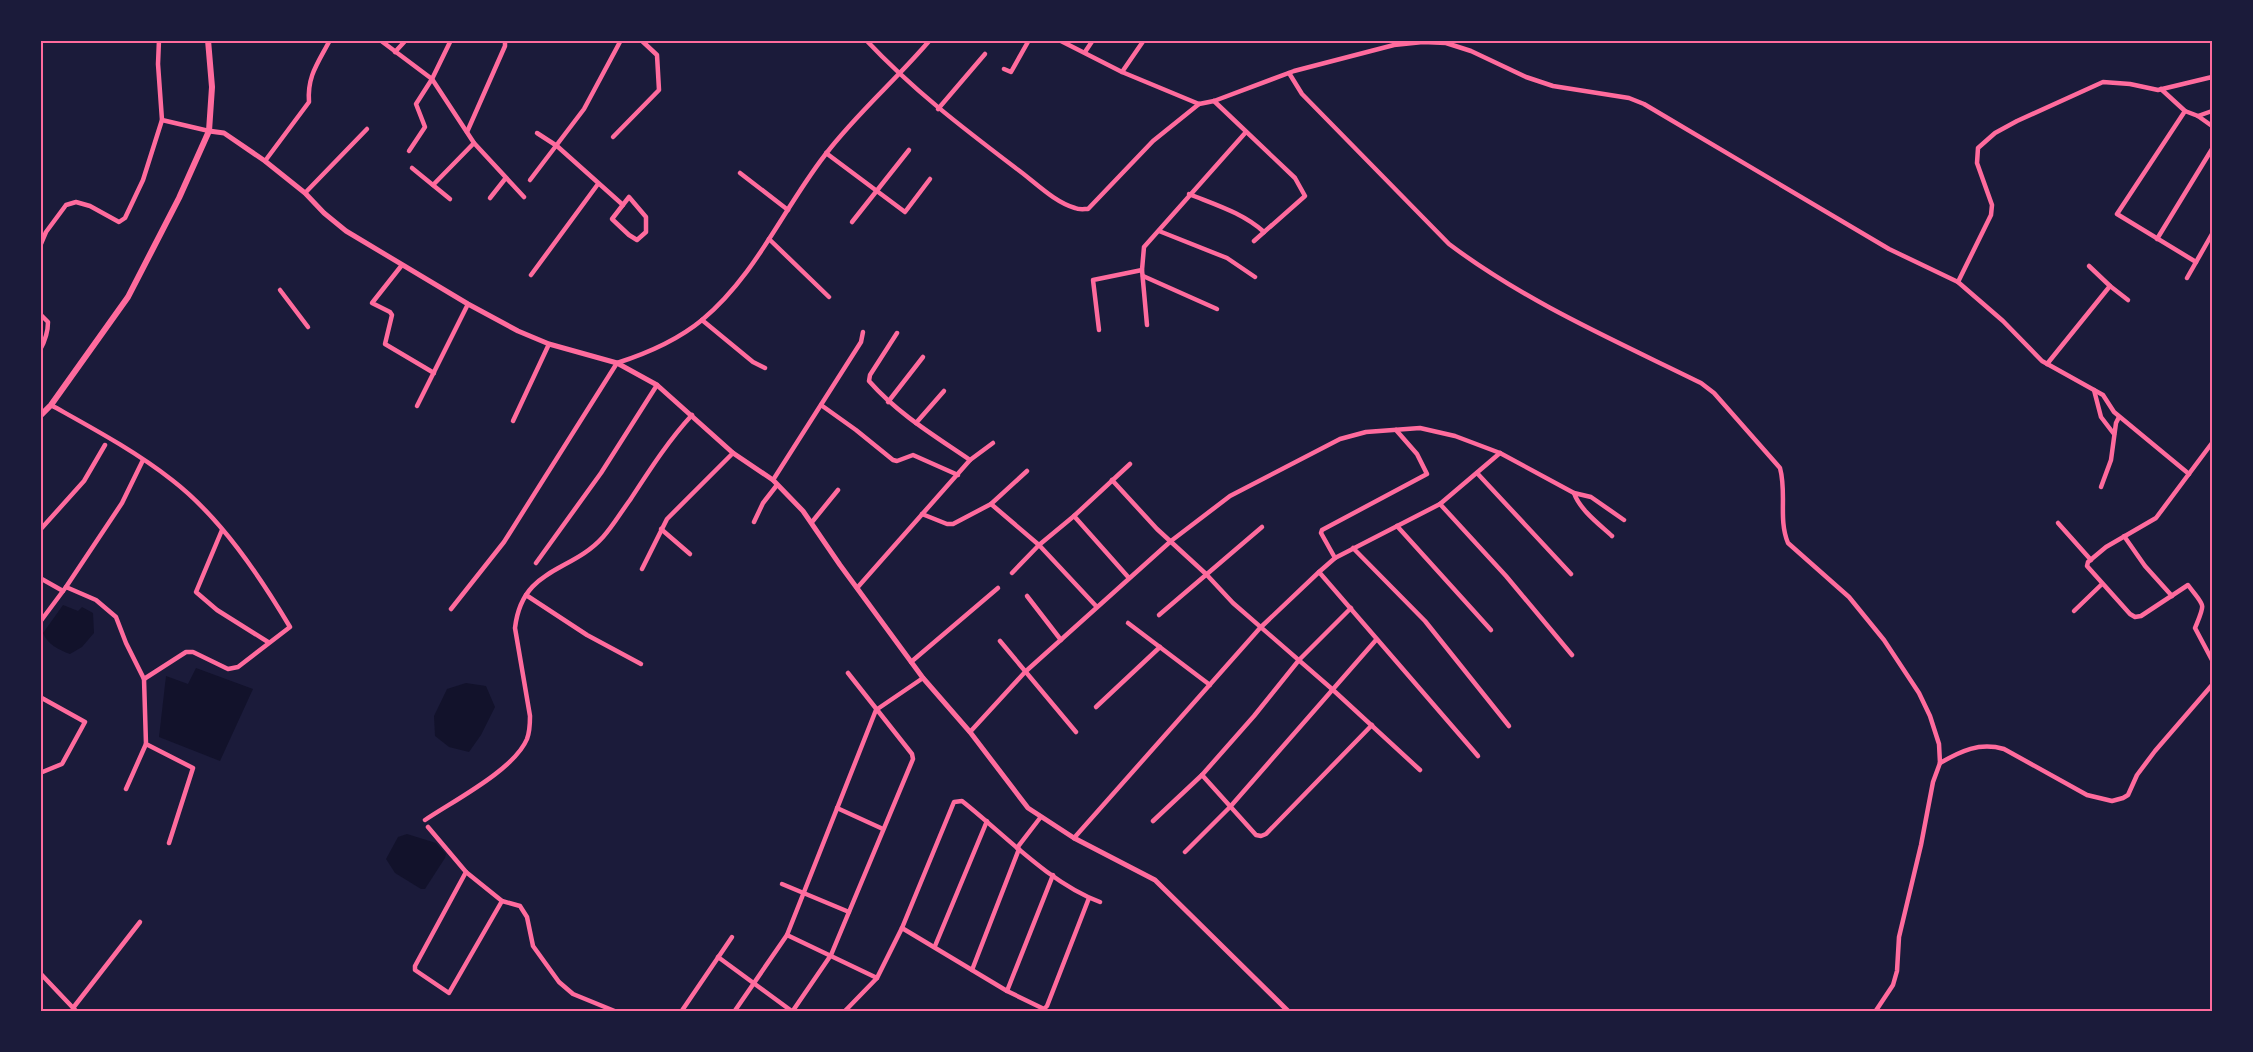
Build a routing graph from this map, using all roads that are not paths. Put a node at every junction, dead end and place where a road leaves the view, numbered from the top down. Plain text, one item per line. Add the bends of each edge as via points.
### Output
1 (159, 40) edge
2 (208, 40) edge
3 (330, 40) edge
4 (380, 40) edge
5 (406, 40) edge
6 (451, 40) edge
7 (505, 40) edge
8 (621, 40) edge
9 (642, 40) edge
10 (866, 40) edge
11 (930, 40) edge
12 (1029, 40) edge
13 (1059, 40) edge
14 (1093, 40) edge
15 (1144, 40) edge
16 (395, 52) junction
17 (1085, 52) junction
18 (985, 54) dead end
19 (1005, 69) dead end
20 (1122, 72) junction
21 (1289, 73) junction
22 (900, 76) junction
23 (2212, 77) edge
24 (432, 79) junction
25 (2161, 89) junction
26 (1214, 101) junction
27 (1199, 104) junction
28 (938, 109) junction
29 (2185, 111) junction
30 (2212, 111) edge
31 (2198, 116) junction
32 (162, 120) junction
33 (2212, 126) edge
34 (367, 129) dead end
35 (209, 131) junction
36 (467, 132) junction
37 (1246, 132) junction
38 (537, 133) dead end
39 (613, 137) dead end
40 (474, 143) junction
41 (557, 146) junction
42 (2212, 149) edge
43 (909, 150) dead end
44 (409, 151) dead end
45 (826, 153) junction
46 (265, 161) junction
47 (412, 168) dead end
48 (740, 173) dead end
49 (506, 179) junction
50 (930, 179) dead end
51 (530, 180) dead end
52 (598, 184) junction
53 (433, 185) junction
54 (877, 190) junction
55 (305, 193) junction
56 (1189, 194) junction
57 (524, 197) dead end
58 (490, 198) dead end
59 (450, 199) dead end
60 (623, 205) junction
61 (788, 210) junction
62 (852, 222) dead end
63 (1159, 231) junction
64 (1264, 232) junction
65 (2212, 234) edge
66 (2157, 238) junction
67 (769, 239) junction
68 (1254, 241) dead end
69 (40, 246) edge
70 (2196, 262) junction
71 (402, 265) junction
72 (2089, 266) dead end
73 (1142, 273) junction
74 (531, 275) dead end
75 (1255, 277) dead end
76 (2187, 278) dead end
77 (1958, 282) junction
78 (2110, 286) junction
79 (280, 290) dead end
80 (829, 297) dead end
81 (2128, 300) dead end
82 (468, 304) junction
83 (1217, 309) dead end
84 (40, 314) edge
85 (702, 320) junction
86 (1147, 325) dead end
87 (308, 327) dead end
88 (1099, 330) dead end
89 (863, 332) dead end
90 (897, 333) dead end
91 (549, 344) junction
92 (40, 350) edge
93 (923, 357) dead end
94 (617, 363) junction
95 (2047, 364) junction
96 (765, 368) dead end
97 (434, 373) junction
98 (657, 385) junction
99 (2094, 390) junction
100 (944, 391) dead end
101 (888, 402) junction
102 (51, 405) junction
103 (820, 405) junction
104 (417, 406) dead end
105 (692, 415) junction
106 (40, 416) edge
107 (2119, 417) junction
108 (513, 421) dead end
109 (916, 423) junction
110 (1396, 430) junction
111 (2114, 434) junction
112 (993, 443) dead end
113 (2212, 443) edge
114 (105, 445) dead end
115 (733, 453) junction
116 (1500, 453) junction
117 (143, 460) junction
118 (970, 460) junction
119 (1130, 464) dead end
120 (1027, 471) dead end
121 (1477, 473) junction
122 (2189, 474) junction
123 (958, 475) junction
124 (1112, 480) junction
125 (775, 483) junction
126 (2101, 487) dead end
127 (838, 490) dead end
128 (1574, 493) junction
129 (991, 504) junction
130 (1440, 504) junction
131 (922, 514) junction
132 (1074, 516) junction
133 (1624, 520) dead end
134 (753, 522) dead end
135 (812, 522) junction
136 (2058, 523) dead end
137 (1397, 526) junction
138 (1262, 527) dead end
139 (661, 529) junction
140 (40, 530) edge
141 (222, 530) junction
142 (1612, 537) dead end
143 (2124, 537) junction
144 (1171, 541) junction
145 (1039, 545) junction
146 (1353, 548) junction
147 (690, 554) dead end
148 (1335, 558) junction
149 (2091, 560) junction
150 (536, 563) dead end
151 (642, 569) dead end
152 (1319, 572) junction
153 (1012, 573) dead end
154 (1206, 574) junction
155 (1571, 574) dead end
156 (40, 578) edge
157 (1129, 578) junction
158 (2102, 584) junction
159 (857, 588) junction
160 (998, 588) dead end
161 (64, 589) junction
162 (526, 595) junction
163 (1027, 596) dead end
164 (2172, 596) junction
165 (1096, 606) junction
166 (1351, 608) junction
167 (451, 609) dead end
168 (2074, 611) dead end
169 (1159, 615) dead end
170 (40, 622) edge
171 (1128, 623) dead end
172 (1260, 628) junction
173 (1491, 630) dead end
174 (1061, 640) junction
175 (1376, 640) junction
176 (1000, 641) dead end
177 (268, 642) junction
178 (1160, 647) junction
179 (1572, 655) dead end
180 (1299, 660) junction
181 (2212, 660) edge
182 (911, 662) junction
183 (641, 664) dead end
184 (1025, 672) junction
185 (848, 673) dead end
186 (922, 678) junction
187 (144, 679) junction
188 (1210, 685) junction
189 (2212, 685) edge
190 (1332, 689) junction
191 (40, 697) edge
192 (1096, 707) dead end
193 (876, 710) junction
194 (1372, 725) junction
195 (1509, 726) dead end
196 (970, 732) junction
197 (1076, 732) dead end
198 (146, 744) junction
199 (1478, 756) dead end
200 (1940, 763) junction
201 (1420, 770) dead end
202 (40, 773) edge
203 (1202, 775) junction
204 (126, 789) dead end
205 (1230, 807) junction
206 (837, 808) junction
207 (1040, 818) junction
208 (425, 820) dead end
209 (987, 821) junction
210 (1153, 821) dead end
211 (428, 827) dead end
212 (883, 829) junction
213 (1074, 838) junction
214 (169, 843) dead end
215 (1018, 848) junction
216 (1185, 852) dead end
217 (466, 872) junction
218 (1053, 876) junction
219 (782, 884) dead end
220 (803, 893) junction
221 (1089, 898) junction
222 (502, 901) junction
223 (1100, 903) dead end
224 (849, 912) junction
225 (140, 922) dead end
226 (902, 928) junction
227 (787, 935) junction
228 (732, 937) dead end
229 (935, 946) junction
230 (831, 955) junction
231 (718, 957) junction
232 (972, 970) junction
233 (40, 973) edge
234 (877, 978) junction
235 (753, 984) junction
236 (1007, 991) junction
237 (75, 1010) edge
238 (617, 1011) edge
239 (681, 1011) edge
240 (734, 1011) edge
241 (792, 1011) edge
242 (844, 1011) edge
243 (1288, 1011) edge
244 (1875, 1011) edge

1 - 32 street
2 - 35 main road via 212,87
3 - 46 street via 311,76 309,102
4 - 16 street
5 - 16 street
6 - 24 street
7 - 36 street
8 - 41 street via 584,109
9 - 39 street via 657,55 659,90
10 - 22 street
11 - 22 street
12 - 19 street via 1011,72
13 - 17 street
14 - 17 street
15 - 20 street
16 - 24 street
17 - 20 street
18 - 28 street
20 - 27 street
21 - 26 street
21 - 77 street via 1394,45 1446,43 1526,78 1629,98 1889,249
21 - 200 street via 1302,94 1449,244 1598,334 1692,378 1714,393 1780,468 1782,518 1788,543 1849,597 1919,693 1939,744
22 - 28 street
22 - 45 street
23 - 25 street
24 - 36 street
24 - 44 street via 416,104 424,127
25 - 29 street
25 - 77 street via 2103,82 2017,121 1978,148 1977,163 1992,205 1991,215
26 - 27 street
26 - 37 street
27 - 28 street via 1153,141 1089,209 1077,210
29 - 31 street
29 - 66 street via 2117,214
30 - 31 street
31 - 33 street
32 - 35 street
32 - 69 street via 143,180 125,219 119,222 76,201 66,205
34 - 55 street
35 - 46 street via 224,133
35 - 102 main road via 128,297
36 - 40 street
37 - 56 street
37 - 64 street via 1295,178 1305,196
38 - 41 street
40 - 49 street
40 - 53 street
41 - 51 street
41 - 52 street
42 - 66 street
43 - 54 street
45 - 54 street
45 - 61 street
46 - 55 street
47 - 53 street
48 - 61 street
49 - 57 street
49 - 58 street
50 - 54 street via 905,212
52 - 60 street
52 - 74 street
53 - 59 street
54 - 62 street
55 - 71 street via 346,231
56 - 63 street
56 - 64 street via 1252,220
60 - 60 street via 629,197 646,217 646,232 637,240 612,219
61 - 67 street
63 - 73 street via 1144,247
63 - 75 street via 1227,258
64 - 68 street
65 - 70 street
66 - 70 street
67 - 80 street
67 - 85 street via 731,290
70 - 76 street
71 - 82 street
71 - 97 street via 372,303 392,315 385,344
72 - 78 street
73 - 83 street
73 - 86 street
73 - 88 street via 1093,280
77 - 95 street
78 - 81 street
78 - 95 street
79 - 87 street
82 - 91 street
82 - 97 street
84 - 92 street via 48,322
85 - 94 street via 644,354
85 - 96 street
89 - 103 street via 861,342
90 - 101 street via 868,378
91 - 94 street
91 - 108 street
93 - 101 street
94 - 98 street
94 - 167 street via 504,542
95 - 99 street
97 - 104 street
98 - 105 street
98 - 150 street via 601,473
99 - 107 street via 2103,394
99 - 111 street via 2101,417
100 - 109 street
101 - 109 street
102 - 106 main road
102 - 117 street
103 - 123 street via 893,460 913,455
103 - 125 street
105 - 115 street
105 - 162 street via 603,537 587,553 548,573
107 - 111 street
107 - 122 street
109 - 118 street
110 - 116 street via 1432,429
110 - 144 street via 1340,439 1230,496
110 - 148 street via 1427,472 1322,530
111 - 126 street via 2111,460
112 - 118 street
113 - 122 street
114 - 140 street via 84,481
115 - 125 street
115 - 139 street
116 - 121 street
116 - 128 street
117 - 141 street via 173,481
117 - 161 street via 122,503
118 - 123 street
119 - 124 street
120 - 129 street
121 - 130 street
121 - 155 street
122 - 143 street via 2156,518
123 - 131 street
124 - 132 street
124 - 144 street
125 - 134 street
125 - 135 street
127 - 135 street
128 - 133 street via 1591,497
128 - 142 street
129 - 131 street via 953,524
129 - 145 street
130 - 137 street
130 - 179 street
131 - 159 street
132 - 145 street
132 - 157 street
135 - 159 street
136 - 149 street
137 - 146 street
137 - 173 street
138 - 154 street
139 - 147 street
139 - 151 street
141 - 177 street via 290,627
141 - 177 street via 196,592
143 - 149 street
143 - 164 street
144 - 154 street
144 - 157 street
145 - 153 street
145 - 165 street
146 - 148 street
146 - 195 street via 1425,621
148 - 152 street
149 - 158 street via 2087,566
152 - 166 street
152 - 172 street
154 - 169 street
154 - 172 street
156 - 161 street
157 - 165 street
158 - 164 street via 2135,617
158 - 168 street
159 - 182 street
160 - 182 street
161 - 170 street
161 - 187 street via 96,600 112,612
162 - 183 street
162 - 208 street via 516,614 515,628 531,716 527,740 516,757 498,772
163 - 174 street
164 - 181 street via 2188,585 2202,601 2203,612 2195,628
165 - 174 street
166 - 175 street
166 - 180 street
171 - 178 street
172 - 180 street
172 - 188 street
174 - 184 street
175 - 190 street
175 - 199 street
176 - 184 street
177 - 187 street via 238,667 228,669 186,652
178 - 188 street
178 - 192 street
180 - 190 street
180 - 203 street
182 - 186 street
184 - 196 street
184 - 197 street
185 - 193 street
186 - 193 street
186 - 196 street
187 - 198 street
188 - 213 street
189 - 200 street via 2155,751 2123,798 2112,801 2087,795 1995,746 1970,748
190 - 194 street
190 - 205 street
191 - 202 street via 85,722 62,764
193 - 206 street
193 - 212 street via 913,756
194 - 201 street
194 - 205 street via 1263,836 1256,836
196 - 207 street
198 - 204 street
198 - 214 street via 193,768
200 - 244 street via 1899,937 1897,971 1893,985
203 - 205 street
203 - 210 street
205 - 216 street
206 - 212 street
206 - 220 street
207 - 213 street
207 - 215 street
209 - 215 street
209 - 226 street via 962,801 952,804
209 - 229 street
211 - 217 street
212 - 224 street
213 - 243 street via 1155,880
215 - 218 street
215 - 232 street
217 - 222 street
217 - 222 street via 415,970 449,993
218 - 221 street
218 - 236 street
219 - 220 street
220 - 224 street
220 - 227 street
221 - 223 street
221 - 236 street via 1046,1008
222 - 238 street via 520,906 533,946 559,982 573,994
224 - 230 street
225 - 237 street
226 - 229 street
226 - 234 street
227 - 230 street
227 - 235 street
228 - 231 street
229 - 232 street
230 - 234 street
230 - 241 street
231 - 235 street
231 - 239 street
232 - 236 street
233 - 237 street
234 - 242 street
235 - 240 street
235 - 241 street

